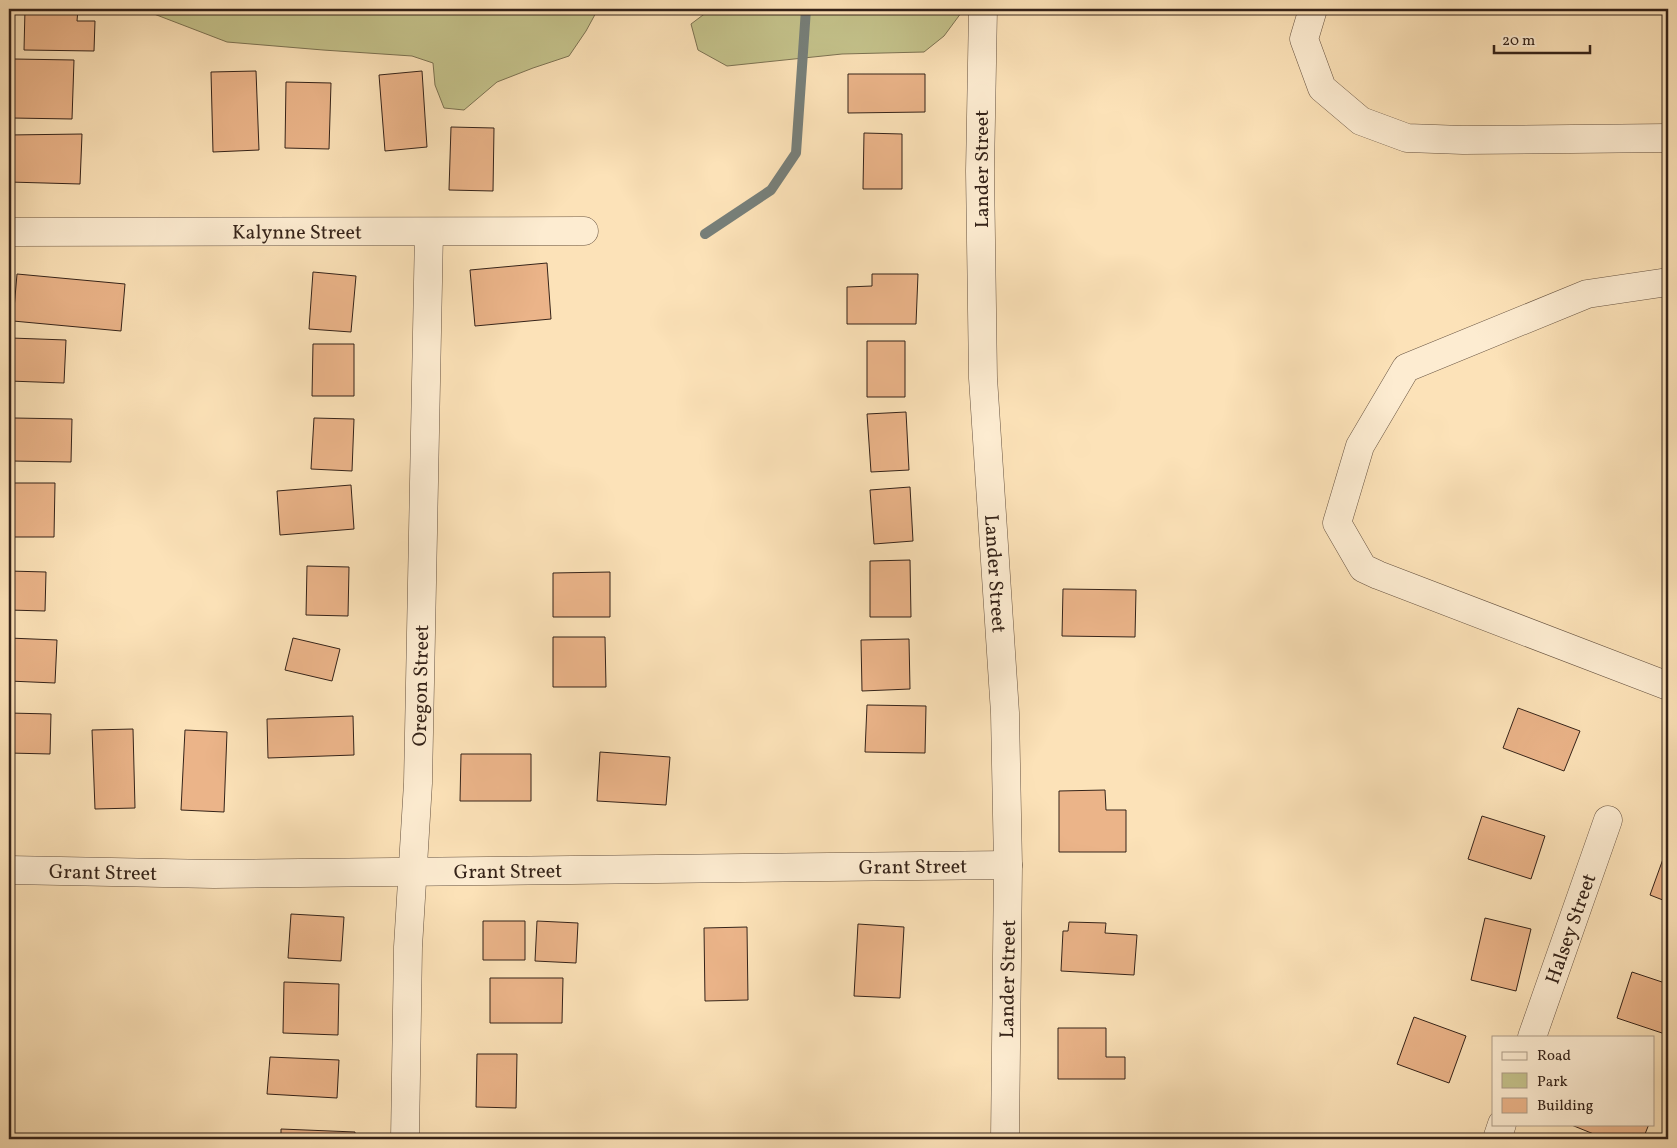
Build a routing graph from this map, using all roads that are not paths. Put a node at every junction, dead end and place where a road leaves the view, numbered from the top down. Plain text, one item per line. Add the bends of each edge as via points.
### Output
1 (983, 9) edge
2 (1312, 9) edge
3 (1668, 138) edge
4 (584, 231) dead end
5 (9, 232) edge
6 (429, 232) junction
7 (1668, 282) edge
8 (1668, 685) edge
9 (1608, 820) dead end
10 (1008, 865) junction
11 (9, 870) edge
12 (412, 872) junction
13 (1532, 1036) edge
14 (1501, 1126) edge
15 (405, 1139) edge
16 (1005, 1139) edge
17 (1497, 1139) edge

1 - 10 street, Lander Street via 980,171 983,378 1005,713
2 - 3 street via 1304,39 1322,88 1361,121 1407,138
4 - 6 street, Kalynne Street
5 - 6 street, Kalynne Street
6 - 12 street, Oregon Street via 418,783
7 - 8 street via 1587,294 1406,368 1360,446 1337,523 1363,568
9 - 13 street, Halsey Street
10 - 12 street, Grant Street
10 - 16 street, Lander Street
11 - 12 street, Grant Street via 214,874
12 - 15 street, Oregon Street
14 - 17 street

